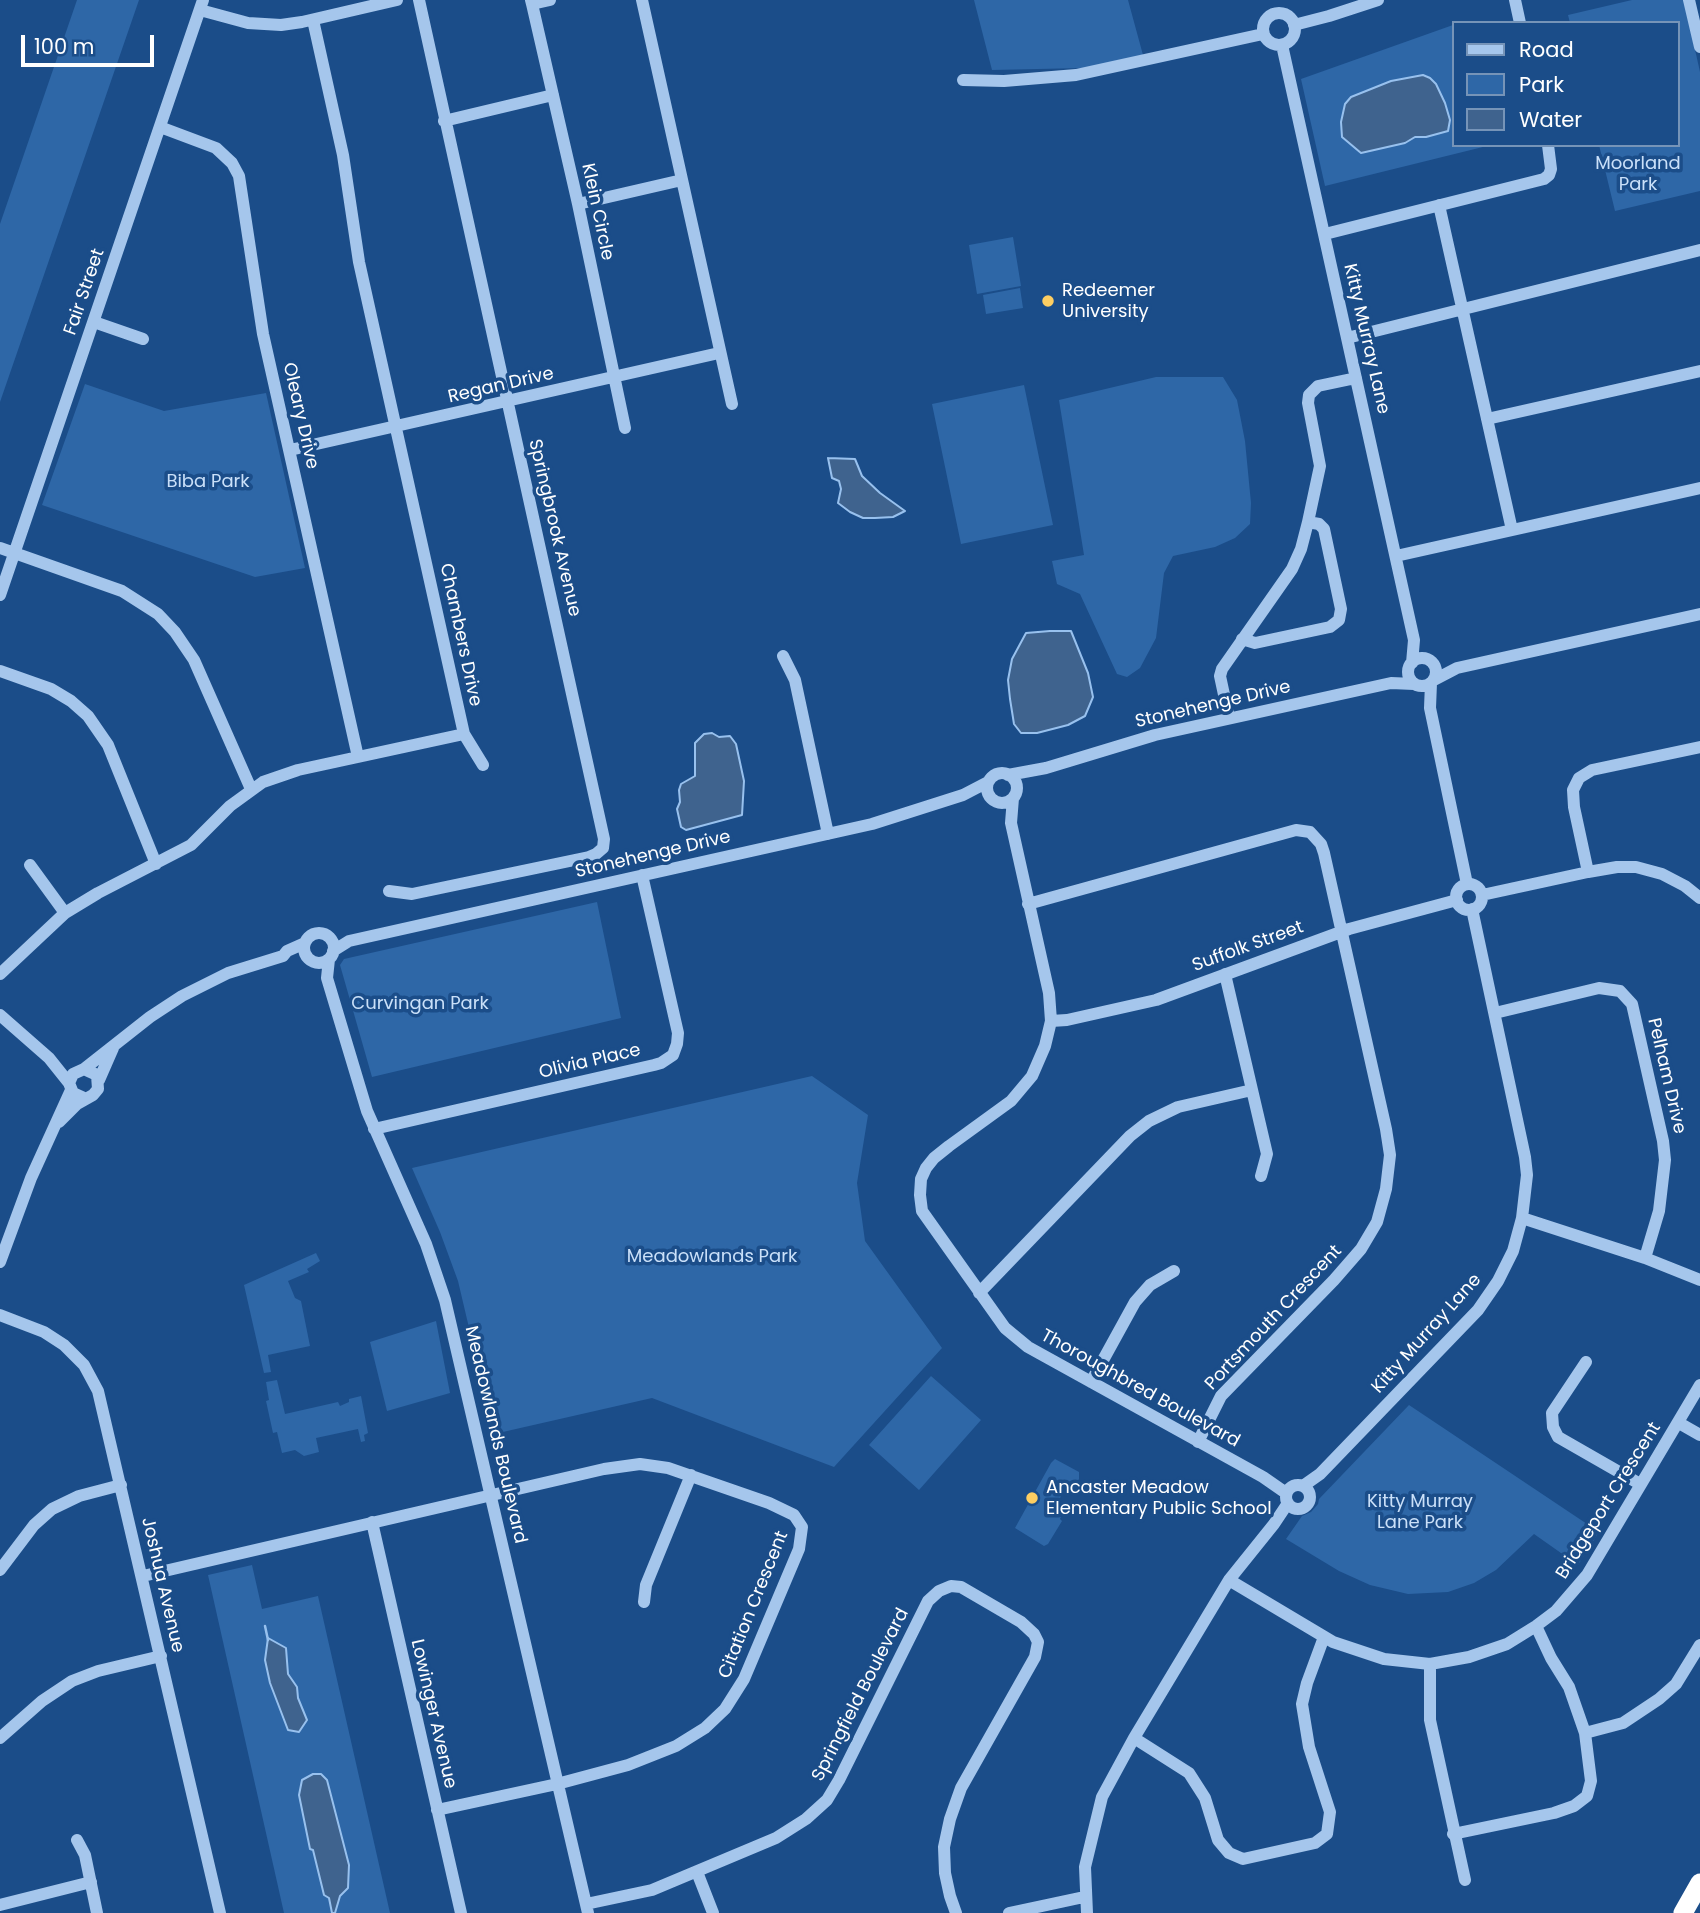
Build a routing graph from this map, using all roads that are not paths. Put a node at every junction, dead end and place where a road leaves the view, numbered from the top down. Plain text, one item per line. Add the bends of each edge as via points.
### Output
1 (397, 0) edge
2 (419, 0) edge
3 (550, 0) edge
4 (642, 0) edge
5 (1272, 0) edge
6 (1377, 0) edge
7 (1515, 0) edge
8 (1689, 0) edge
9 (531, 2) edge
10 (201, 5) edge
11 (1275, 13) junction
12 (313, 20) junction
13 (1520, 21) edge
14 (1294, 25) junction
15 (1263, 34) junction
16 (1282, 45) junction
17 (1700, 47) edge
18 (963, 80) dead end
19 (553, 95) junction
20 (444, 121) junction
21 (160, 127) junction
22 (1548, 147) edge
23 (682, 180) junction
24 (578, 204) junction
25 (1439, 205) junction
26 (1325, 234) junction
27 (1700, 250) edge
28 (1462, 309) junction
29 (94, 323) junction
30 (1347, 338) junction
31 (144, 339) dead end
32 (719, 353) junction
33 (1700, 371) edge
34 (613, 378) junction
35 (1356, 378) junction
36 (508, 402) junction
37 (732, 404) dead end
38 (1487, 419) junction
39 (396, 427) junction
40 (625, 428) dead end
41 (290, 450) junction
42 (1700, 488) edge
43 (1308, 522) junction
44 (1512, 530) junction
45 (0, 548) edge
46 (15, 553) junction
47 (1396, 556) junction
48 (0, 595) edge
49 (1700, 614) edge
50 (1242, 639) junction
51 (1415, 640) junction
52 (783, 656) dead end
53 (1429, 661) junction
54 (1410, 665) junction
55 (1457, 668) junction
56 (0, 671) edge
57 (1391, 683) junction
58 (1424, 683) junction
59 (1229, 718) junction
60 (464, 734) junction
61 (1700, 747) edge
62 (358, 757) junction
63 (483, 765) dead end
64 (1046, 768) junction
65 (1008, 775) junction
66 (988, 782) junction
67 (251, 789) junction
68 (1015, 794) junction
69 (963, 795) junction
70 (994, 801) junction
71 (1011, 823) junction
72 (828, 834) junction
73 (156, 864) junction
74 (30, 865) dead end
75 (1588, 872) junction
76 (642, 875) junction
77 (1467, 884) junction
78 (389, 891) dead end
79 (1482, 895) junction
80 (1700, 898) edge
81 (1457, 900) junction
82 (1028, 904) junction
83 (1472, 909) junction
84 (65, 913) junction
85 (1341, 932) junction
86 (329, 937) junction
87 (349, 941) junction
88 (305, 943) junction
89 (331, 955) junction
90 (283, 956) junction
91 (311, 960) junction
92 (0, 974) edge
93 (1226, 974) junction
94 (327, 978) junction
95 (1495, 1013) junction
96 (0, 1015) edge
97 (1051, 1021) junction
98 (113, 1048) junction
99 (49, 1058) junction
100 (81, 1069) junction
101 (99, 1080) junction
102 (70, 1086) junction
103 (1252, 1090) junction
104 (84, 1098) junction
105 (56, 1124) junction
106 (374, 1129) junction
107 (1261, 1176) dead end
108 (1522, 1218) junction
109 (1646, 1258) junction
110 (0, 1262) edge
111 (1174, 1271) dead end
112 (1700, 1280) edge
113 (979, 1293) junction
114 (0, 1315) edge
115 (1586, 1362) dead end
116 (1091, 1382) junction
117 (1700, 1385) edge
118 (1679, 1423) junction
119 (1700, 1435) edge
120 (1198, 1442) junction
121 (691, 1475) junction
122 (1640, 1484) junction
123 (121, 1485) junction
124 (491, 1495) junction
125 (1295, 1495) junction
126 (372, 1522) junction
127 (0, 1570) edge
128 (143, 1576) junction
129 (1229, 1580) junction
130 (644, 1602) dead end
131 (1536, 1626) junction
132 (1324, 1637) junction
133 (1700, 1645) edge
134 (161, 1656) junction
135 (1430, 1664) junction
136 (1585, 1733) junction
137 (0, 1738) edge
138 (1134, 1738) junction
139 (557, 1784) junction
140 (437, 1810) junction
141 (1453, 1834) junction
142 (77, 1840) dead end
143 (697, 1872) junction
144 (1465, 1880) dead end
145 (90, 1882) junction
146 (1700, 1883) edge
147 (1084, 1896) junction
148 (0, 1905) edge
149 (587, 1909) edge
150 (97, 1913) edge
151 (220, 1913) edge
152 (461, 1913) edge
153 (713, 1913) edge
154 (956, 1913) edge
155 (1009, 1913) edge
156 (1087, 1913) edge
157 (1683, 1913) edge

1 - 12 street
2 - 20 street, Springbrook Avenue
3 - 9 street, Klein Circle
4 - 23 street
5 - 11 street
6 - 14 street
7 - 13 street
8 - 17 street
9 - 19 street, Klein Circle
10 - 12 street via 261,24
10 - 21 street, Fair Street
11 - 14 street via 1285,14
11 - 15 street via 1264,23
12 - 39 street, Chambers Drive
14 - 16 street via 1294,35
15 - 16 street via 1272,44
15 - 18 street via 1076,75
16 - 26 street, Kitty Murray Lane
19 - 20 street
19 - 24 street, Klein Circle
20 - 36 street, Springbrook Avenue
21 - 29 street, Fair Street
21 - 41 street, Oleary Drive via 216,148 239,176 258,309
22 - 25 street via 1551,169 1544,179
23 - 24 street
23 - 32 street
24 - 34 street, Klein Circle
25 - 26 street
25 - 28 street
26 - 30 street, Kitty Murray Lane
27 - 28 street
28 - 30 street
28 - 38 street
29 - 31 street
29 - 46 street, Fair Street
30 - 35 street, Kitty Murray Lane
32 - 34 street, Regan Drive
32 - 37 street
33 - 38 street
34 - 36 street, Regan Drive
34 - 40 street, Klein Circle
35 - 43 street via 1318,386 1308,395 1320,466
35 - 47 street, Kitty Murray Lane
36 - 39 street, Regan Drive
36 - 78 street, Springbrook Avenue via 603,828 603,848 589,857 412,894
38 - 44 street
39 - 41 street, Regan Drive
39 - 60 street, Chambers Drive
41 - 62 street, Oleary Drive
42 - 44 street
43 - 50 street via 1292,569
43 - 50 street via 1324,529 1341,609 1339,620 1330,627 1255,643
44 - 47 street
45 - 46 street
46 - 48 street, Fair Street
46 - 67 street via 122,591 168,623 194,660
47 - 51 street, Kitty Murray Lane
49 - 55 street
50 - 59 street via 1220,676
51 - 53 street, Kitty Murray Lane
51 - 54 street, Kitty Murray Lane
52 - 72 street via 795,680
53 - 54 street via 1419,659
53 - 55 street
53 - 58 street via 1436,672
54 - 57 street, Stonehenge Drive
54 - 58 street via 1408,675
55 - 58 street
56 - 73 street via 61,694 93,723 108,745
57 - 58 street, Stonehenge Drive
57 - 59 street, Stonehenge Drive
58 - 77 street
59 - 64 street, Stonehenge Drive via 1155,734
60 - 62 street, Chambers Drive
60 - 63 street
61 - 75 street via 1592,770 1579,778 1573,790 1574,807
62 - 67 street, Chambers Drive via 286,773
64 - 65 street, Stonehenge Drive
64 - 68 street, Stonehenge Drive
65 - 66 street via 999,774
65 - 68 street via 1015,781
66 - 69 street, Stonehenge Drive
66 - 70 street via 987,791
67 - 73 street, Chambers Drive via 191,845
68 - 70 street via 1006,803
68 - 71 street, Thoroughbred Boulevard
69 - 70 street, Stonehenge Drive
69 - 72 street, Stonehenge Drive
70 - 71 street, Thoroughbred Boulevard
71 - 82 street, Thoroughbred Boulevard
72 - 76 street, Stonehenge Drive
73 - 84 street, Chambers Drive
74 - 84 street
75 - 79 street
75 - 80 street via 1636,867 1662,874
76 - 87 street, Stonehenge Drive
76 - 106 street, Olivia Place via 678,1033 673,1055 654,1065
77 - 79 street
77 - 81 street via 1460,888
79 - 83 street
81 - 83 street via 1464,909
81 - 85 street, Suffolk Street
82 - 85 street, Portsmouth Crescent via 1296,830 1310,832 1321,844
82 - 97 street, Thoroughbred Boulevard
83 - 95 street, Kitty Murray Lane
84 - 92 street, Chambers Drive
85 - 93 street, Suffolk Street
85 - 120 street, Portsmouth Crescent via 1390,1155 1377,1222 1334,1280 1221,1396
86 - 87 street, Stonehenge Drive
86 - 88 street via 315,933
86 - 89 street
87 - 89 street, Stonehenge Drive
88 - 90 street
88 - 91 street via 304,951
89 - 91 street
89 - 94 street, Meadowlands Boulevard
90 - 91 street
90 - 98 street via 197,988 160,1010
91 - 94 street, Meadowlands Boulevard
93 - 97 street, Suffolk Street via 1156,1000
93 - 103 street
94 - 106 street, Meadowlands Boulevard
95 - 108 street, Kitty Murray Lane via 1525,1157
95 - 109 street, Pelham Drive via 1600,988 1620,991 1632,1004 1665,1160 1659,1211
96 - 99 street
97 - 113 street, Thoroughbred Boulevard via 1032,1076 1011,1101 934,1158 922,1179 922,1211
98 - 100 street
98 - 101 street
99 - 100 street
99 - 102 street
100 - 101 street via 93,1072
100 - 102 street via 73,1074
101 - 104 street via 95,1093
102 - 104 street via 76,1096
102 - 105 street
103 - 107 street via 1267,1154
103 - 113 street via 1178,1107 1149,1121
104 - 105 street
105 - 110 street
106 - 124 street, Meadowlands Boulevard via 438,1275
108 - 109 street
108 - 125 street, Kitty Murray Lane via 1513,1251 1478,1310
109 - 112 street
111 - 116 street via 1150,1285 1135,1302
113 - 116 street, Thoroughbred Boulevard via 1005,1328 1028,1348
114 - 123 street, Joshua Avenue via 50,1335 84,1365 101,1399
115 - 122 street via 1552,1413 1553,1427 1558,1437
116 - 120 street, Thoroughbred Boulevard
117 - 118 street, Bridgeport Crescent
118 - 119 street
118 - 122 street, Bridgeport Crescent
120 - 125 street, Thoroughbred Boulevard
121 - 124 street, Citation Crescent via 639,1464
121 - 130 street via 646,1585
121 - 139 street, Citation Crescent via 769,1503 794,1515 802,1527 799,1549 744,1679 725,1709 676,1746
122 - 131 street, Bridgeport Crescent via 1587,1575 1556,1611
123 - 127 street via 52,1509
123 - 128 street, Joshua Avenue
124 - 126 street, Citation Crescent
124 - 139 street, Meadowlands Boulevard
125 - 129 street, Kitty Murray Lane
126 - 128 street, Citation Crescent
126 - 140 street, Lowinger Avenue
128 - 134 street, Joshua Avenue
129 - 132 street, Bridgeport Crescent
129 - 138 street, Kitty Murray Lane
131 - 135 street, Bridgeport Crescent via 1507,1644
131 - 136 street via 1569,1687
132 - 135 street, Bridgeport Crescent via 1384,1659
132 - 138 street via 1302,1704 1309,1747 1330,1812 1327,1834 1315,1843 1243,1859 1229,1853 1189,1773
133 - 136 street via 1676,1684 1660,1699 1623,1723
134 - 137 street via 72,1681
134 - 151 street, Joshua Avenue
135 - 141 street via 1430,1720
136 - 141 street via 1591,1781 1587,1796 1574,1806
138 - 147 street, Kitty Murray Lane via 1102,1797 1084,1867
139 - 140 street
139 - 149 street, Meadowlands Boulevard
140 - 152 street, Lowinger Avenue
141 - 144 street
142 - 145 street
143 - 149 street, Springfield Boulevard
143 - 153 street
143 - 154 street, Springfield Boulevard via 776,1838 827,1800 928,1601 939,1591 961,1587 1021,1622 1038,1642 1035,1657 961,1788 950,1819 945,1873
145 - 148 street
145 - 150 street
146 - 157 highway
147 - 155 street
147 - 156 street, Kitty Murray Lane

